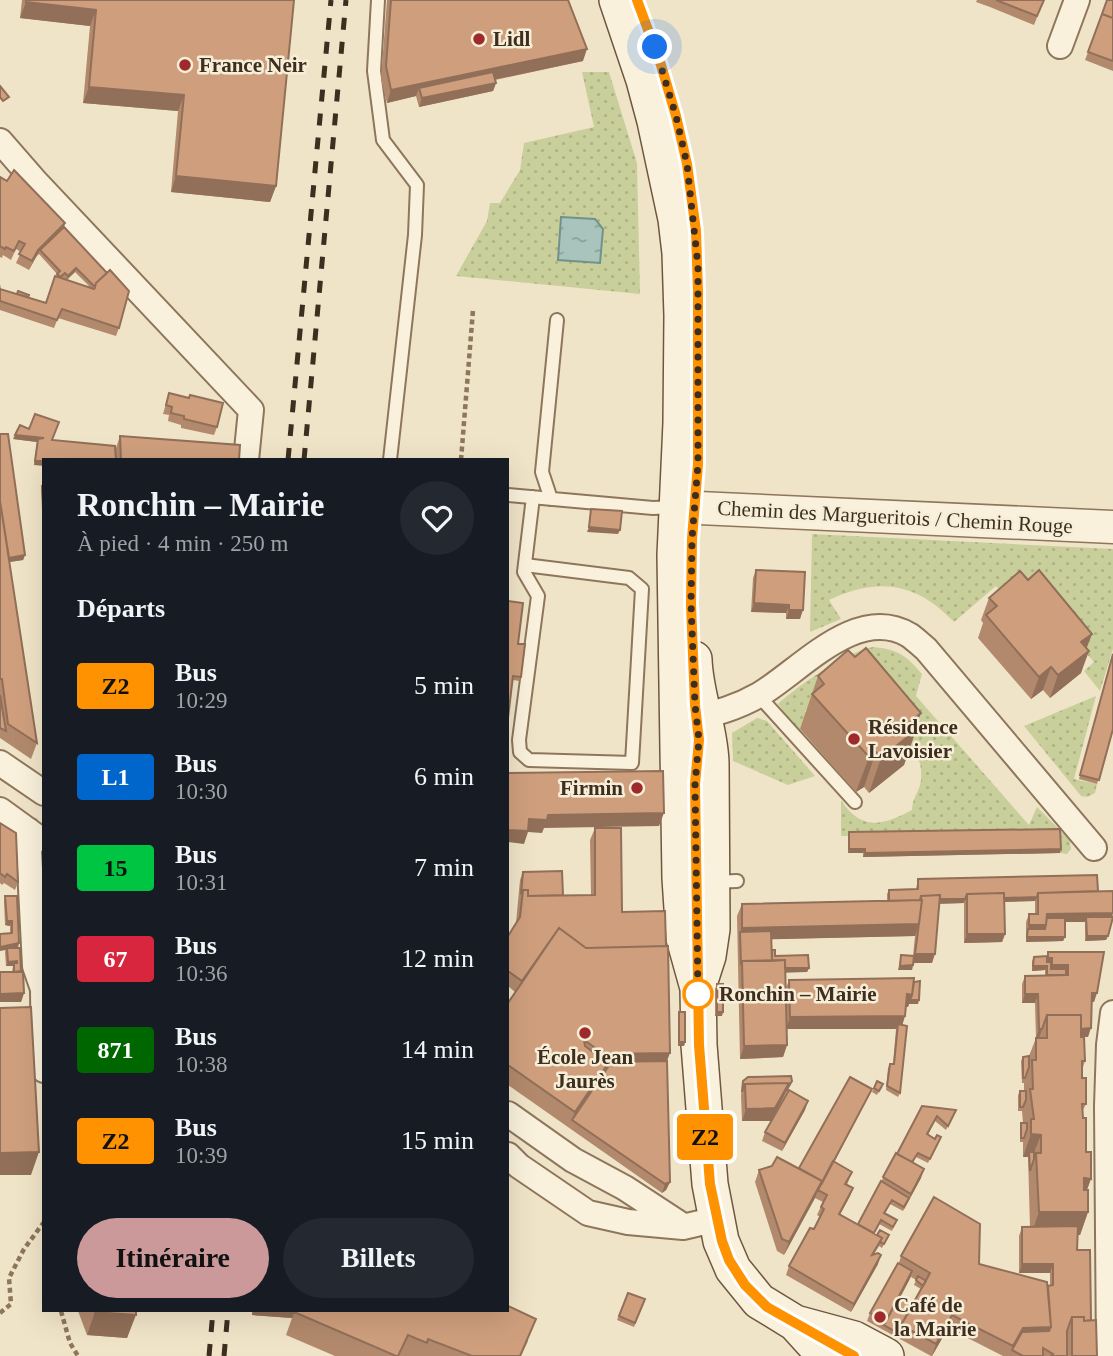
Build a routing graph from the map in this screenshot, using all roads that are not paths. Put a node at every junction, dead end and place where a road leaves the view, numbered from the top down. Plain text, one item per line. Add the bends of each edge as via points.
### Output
1 (379, 0) edge
2 (617, 0) edge
3 (637, 0) edge
4 (1077, 0) edge
5 (1060, 47) dead end
6 (0, 141) edge
7 (556, 320) dead end
8 (246, 458) edge
9 (390, 458) edge
10 (509, 495) edge
11 (533, 497) junction
12 (551, 499) junction
13 (686, 507) junction
14 (1113, 527) edge
15 (525, 565) junction
16 (758, 695) junction
17 (690, 718) junction
18 (0, 763) edge
19 (694, 767) dead end
20 (42, 792) edge
21 (855, 802) dead end
22 (0, 810) edge
23 (36, 836) edge
24 (1094, 848) dead end
25 (698, 936) dead end
26 (42, 986) edge
27 (698, 988) junction
28 (1113, 1013) edge
29 (509, 1115) edge
30 (509, 1155) edge
31 (717, 1219) junction
32 (683, 1227) junction
33 (795, 1323) junction
34 (835, 1353) edge
35 (887, 1356) edge
36 (1109, 1356) edge

1 - 9 lane via 374,71 383,140 417,185
2 - 13 main road via 655,121 676,219
3 - 13 main road via 676,116 694,211 698,464
4 - 5 street
6 - 8 street via 251,410
7 - 12 lane via 542,472
10 - 11 lane
11 - 12 lane
11 - 15 lane
12 - 13 lane
13 - 14 street, Chemin des Margueritois / Chemin Rouge
13 - 17 main road via 691,604 685,676
15 - 15 lane via 524,572 538,596 520,752 529,760 632,763 642,589 629,578
16 - 17 street
16 - 21 lane
16 - 24 street via 848,633 887,627 909,635 926,649
17 - 19 lane
17 - 27 main road via 682,918
17 - 27 main road via 710,740 725,881
18 - 20 street
22 - 23 street
23 - 26 street via 35,966
25 - 27 lane
27 - 31 main road via 704,1131
28 - 36 street via 1107,1087
29 - 32 street
30 - 32 street via 588,1213
31 - 32 street
31 - 33 main road via 729,1260 745,1285 767,1307
33 - 34 main road
33 - 35 main road via 854,1339

